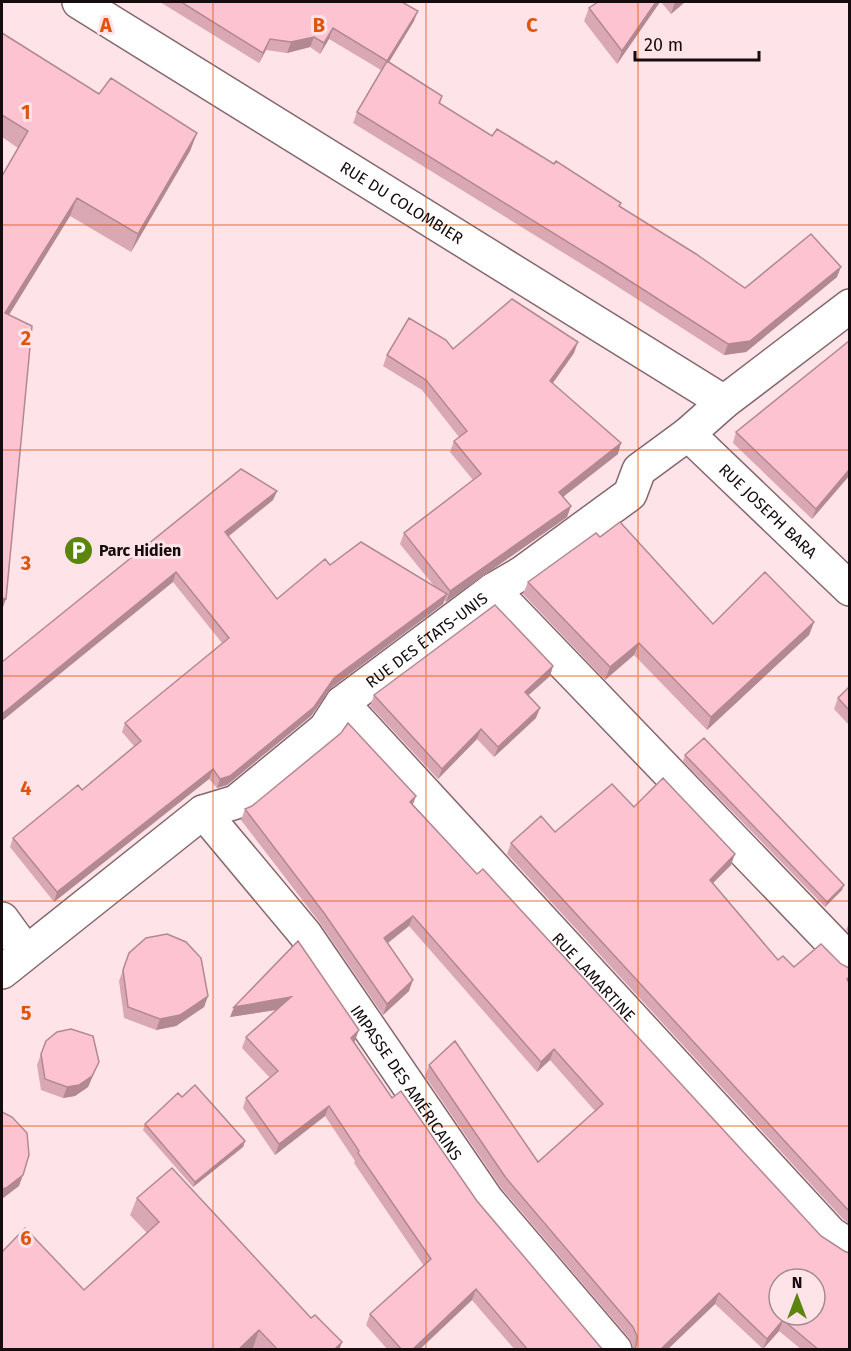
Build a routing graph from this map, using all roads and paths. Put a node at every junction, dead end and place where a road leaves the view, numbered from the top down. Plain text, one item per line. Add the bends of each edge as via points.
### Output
1 (79, 2) edge
2 (849, 306) edge
3 (724, 402) junction
4 (688, 434) junction
5 (849, 589) edge
6 (493, 590) junction
7 (342, 702) junction
8 (203, 812) junction
9 (2, 919) edge
10 (17, 959) edge
11 (849, 961) edge
12 (849, 1246) edge
13 (615, 1350) edge

1 - 3 street, RUE DU COLOMBIER
2 - 3 street, RUE DES ÉTATS-UNIS
3 - 4 street, RUE DES ÉTATS-UNIS
4 - 5 street, RUE JOSEPH BARA
4 - 6 street, RUE DES ÉTATS-UNIS via 639,470 630,494
6 - 7 street, RUE DES ÉTATS-UNIS
6 - 11 street
7 - 8 street, RUE DES ÉTATS-UNIS via 325,729 236,802
7 - 12 street, RUE LAMARTINE via 831,1234
8 - 10 street, RUE DES ÉTATS-UNIS
8 - 13 street, IMPASSE DES AMÉRICAINS via 305,934 487,1200
9 - 10 street

